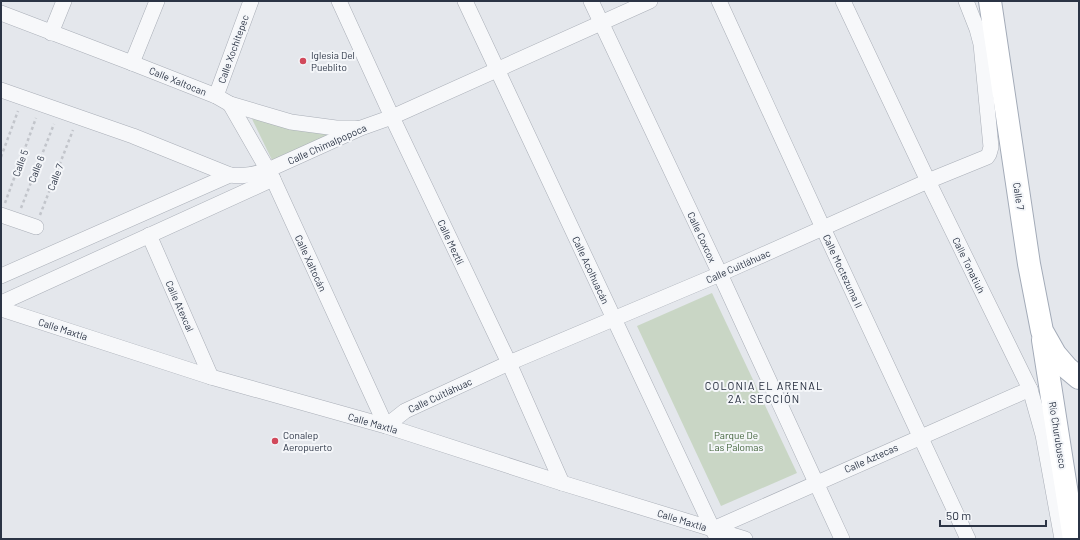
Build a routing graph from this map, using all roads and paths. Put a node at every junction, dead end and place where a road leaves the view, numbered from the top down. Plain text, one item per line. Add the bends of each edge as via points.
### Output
1 (64, 1) edge
2 (157, 1) edge
3 (251, 1) edge
4 (339, 1) edge
5 (465, 1) edge
6 (590, 1) edge
7 (650, 1) edge
8 (719, 1) edge
9 (843, 1) edge
10 (966, 1) edge
11 (990, 1) edge
12 (1, 13) edge
13 (600, 23) junction
14 (51, 33) junction
15 (132, 63) junction
16 (497, 70) junction
17 (1, 90) edge
18 (216, 96) junction
19 (230, 104) junction
20 (18, 110) dead end
21 (39, 111) dead end
22 (392, 117) junction
23 (56, 118) dead end
24 (74, 126) dead end
25 (361, 128) junction
26 (1, 157) edge
27 (270, 174) junction
28 (230, 175) junction
29 (928, 181) junction
30 (2, 211) edge
31 (18, 220) junction
32 (36, 227) joint
33 (822, 228) junction
34 (149, 235) junction
35 (720, 274) junction
36 (1, 276) edge
37 (1, 303) edge
38 (1, 309) edge
39 (614, 319) junction
40 (1042, 331) junction
41 (509, 364) junction
42 (211, 377) junction
43 (1079, 378) edge
44 (1030, 389) junction
45 (386, 426) junction
46 (920, 437) junction
47 (562, 483) junction
48 (816, 483) junction
49 (715, 534) edge
50 (745, 539) edge
51 (842, 539) edge
52 (968, 539) edge
53 (1062, 539) edge
54 (1074, 539) edge

1 - 14 street
2 - 15 street
3 - 18 street, Calle Xochitepec
4 - 22 street, Calle Meztli
5 - 16 street, Calle Acolhuacán
6 - 13 street, Calle Coxcox
7 - 13 street, Calle Chimalpopoca
8 - 33 street, Calle Moctezuma II
9 - 29 street, Calle Tonatiuh
10 - 29 street, Calle Cuitláhuac via 981,44 990,154
11 - 40 main road, Calle 7 via 1029,264
12 - 14 street, Calle Xaltocan
13 - 16 street, Calle Chimalpopoca
13 - 35 street, Calle Coxcox
14 - 15 street, Calle Xaltocan
15 - 18 street, Calle Xaltocan
16 - 22 street, Calle Chimalpopoca
16 - 39 street, Calle Acolhuacán
17 - 28 street via 133,136
18 - 19 street, Calle Xaltocan
19 - 25 street, Calle Xaltocan via 291,122 336,128
19 - 27 street, Calle Xaltocán
20 - 26 path
21 - 30 path, Calle 5
22 - 25 street, Calle Chimalpopoca
22 - 41 street, Calle Meztli
23 - 31 path, Calle 6
24 - 32 path, Calle 7
25 - 27 street, Calle Chimalpopoca
27 - 28 street, Calle Chimalpopoca
27 - 34 street
27 - 45 street, Calle Xaltocán
28 - 36 street, Calle Chimalpopoca
29 - 33 street, Calle Cuitláhuac
29 - 44 street, Calle Tonatiuh
30 - 31 street
31 - 32 street
33 - 35 street, Calle Cuitláhuac
33 - 46 street, Calle Moctezuma II
34 - 37 street
34 - 42 street, Calle Atexcal
35 - 39 street, Calle Cuitláhuac
35 - 48 street, Calle Coxcox
38 - 42 street, Calle Maxtla
39 - 41 street, Calle Cuitláhuac
39 - 49 street, Calle Acolhuacán
40 - 43 main road, Calle 7 via 1055,354
40 - 54 main road, Río Churubusco
41 - 45 street, Calle Cuitláhuac via 405,411
41 - 47 street, Calle Meztli
42 - 45 street, Calle Maxtla
44 - 46 street, Calle Aztecas
44 - 53 street, Calle Tonatiuh via 1043,435
45 - 47 street, Calle Maxtla
46 - 48 street, Calle Aztecas
46 - 52 street, Calle Moctezuma II
47 - 49 street, Calle Maxtla
48 - 49 street, Calle Aztecas
48 - 51 street, Calle Coxcox
49 - 50 street, Calle Maxtla

